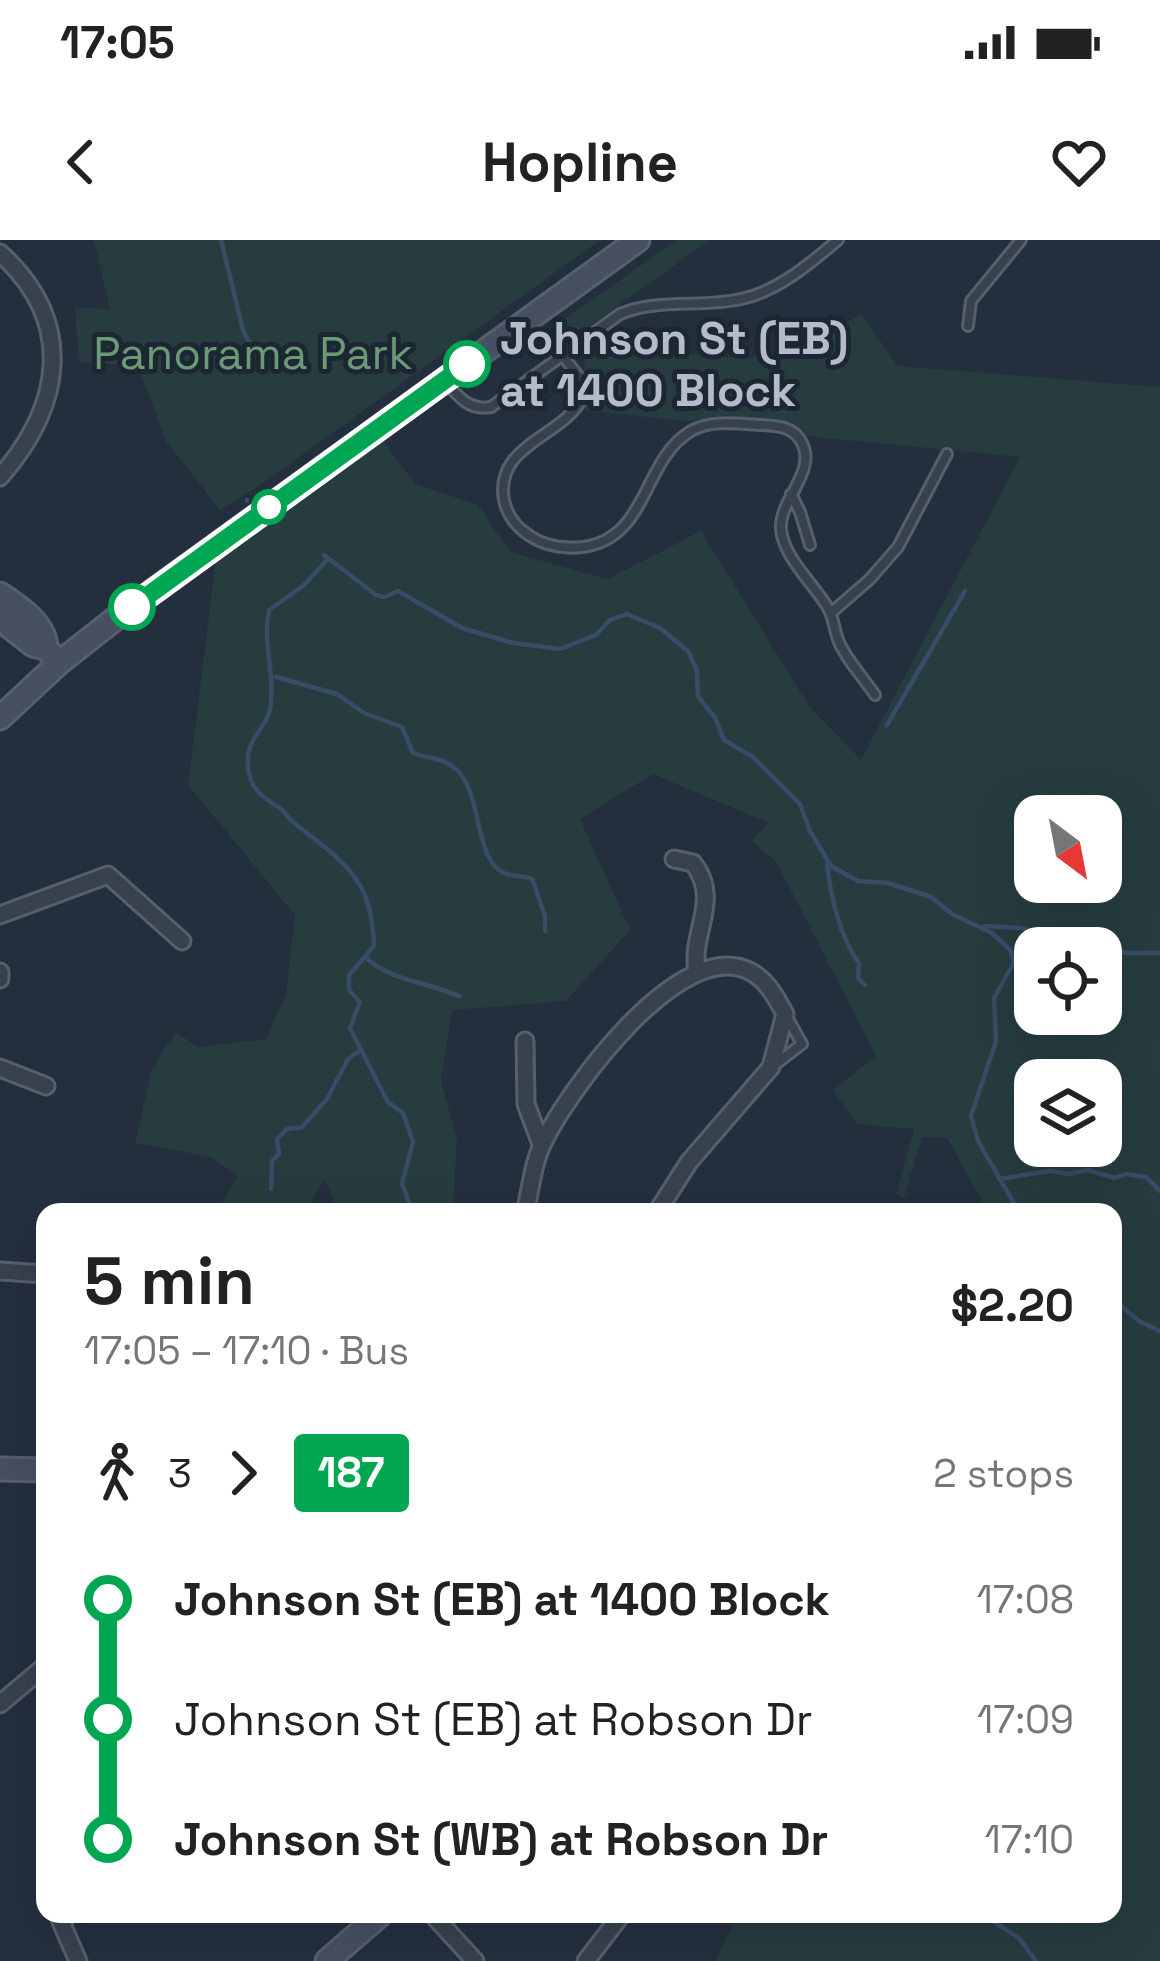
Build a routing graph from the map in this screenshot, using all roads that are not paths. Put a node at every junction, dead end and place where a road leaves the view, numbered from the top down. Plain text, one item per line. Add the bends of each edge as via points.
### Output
1 (638, 240) edge
2 (838, 240) edge
3 (1021, 240) edge
4 (0, 253) edge
5 (968, 326) dead end
6 (562, 356) junction
7 (445, 381) junction
8 (947, 454) dead end
9 (0, 477) edge
10 (790, 494) junction
11 (810, 545) dead end
12 (0, 594) edge
13 (831, 613) junction
14 (0, 619) edge
15 (52, 655) junction
16 (875, 695) dead end
17 (0, 718) edge
18 (674, 859) dead end
19 (0, 915) edge
20 (182, 941) dead end
21 (697, 971) junction
22 (785, 1014) junction
23 (525, 1041) dead end
24 (771, 1067) junction
25 (0, 1068) edge
26 (46, 1085) dead end
27 (542, 1144) junction
28 (527, 1203) edge
29 (663, 1203) edge
30 (0, 1271) edge
31 (36, 1273) edge
32 (0, 1468) edge
33 (36, 1470) edge
34 (36, 1674) edge
35 (0, 1704) edge
36 (61, 1923) edge
37 (371, 1923) edge
38 (440, 1923) edge
39 (615, 1923) edge
40 (78, 1961) edge
41 (327, 1961) edge
42 (475, 1961) edge
43 (586, 1961) edge

1 - 7 street
2 - 6 lane via 759,294 642,305
3 - 5 lane via 971,301
4 - 9 street via 35,295 55,356 40,416
6 - 7 lane via 486,408 467,404
6 - 10 lane via 581,382 581,401 518,454 503,483 509,515 532,538 576,548 611,537 633,518 674,446 711,424 794,433 806,458
7 - 15 street
8 - 13 lane via 898,547
10 - 11 lane
10 - 13 lane via 782,535
12 - 15 street via 34,622
13 - 16 lane via 839,643
14 - 15 street
15 - 17 street
18 - 21 street via 693,863 705,888
19 - 20 street via 108,875
21 - 22 street via 752,972
21 - 27 street via 593,1062
22 - 24 street
22 - 24 lane via 802,1044
23 - 27 street via 526,1104
24 - 29 street
25 - 26 street
27 - 28 street
30 - 31 street
32 - 33 street
34 - 35 street
36 - 40 street
37 - 41 street
38 - 42 street
39 - 43 street

